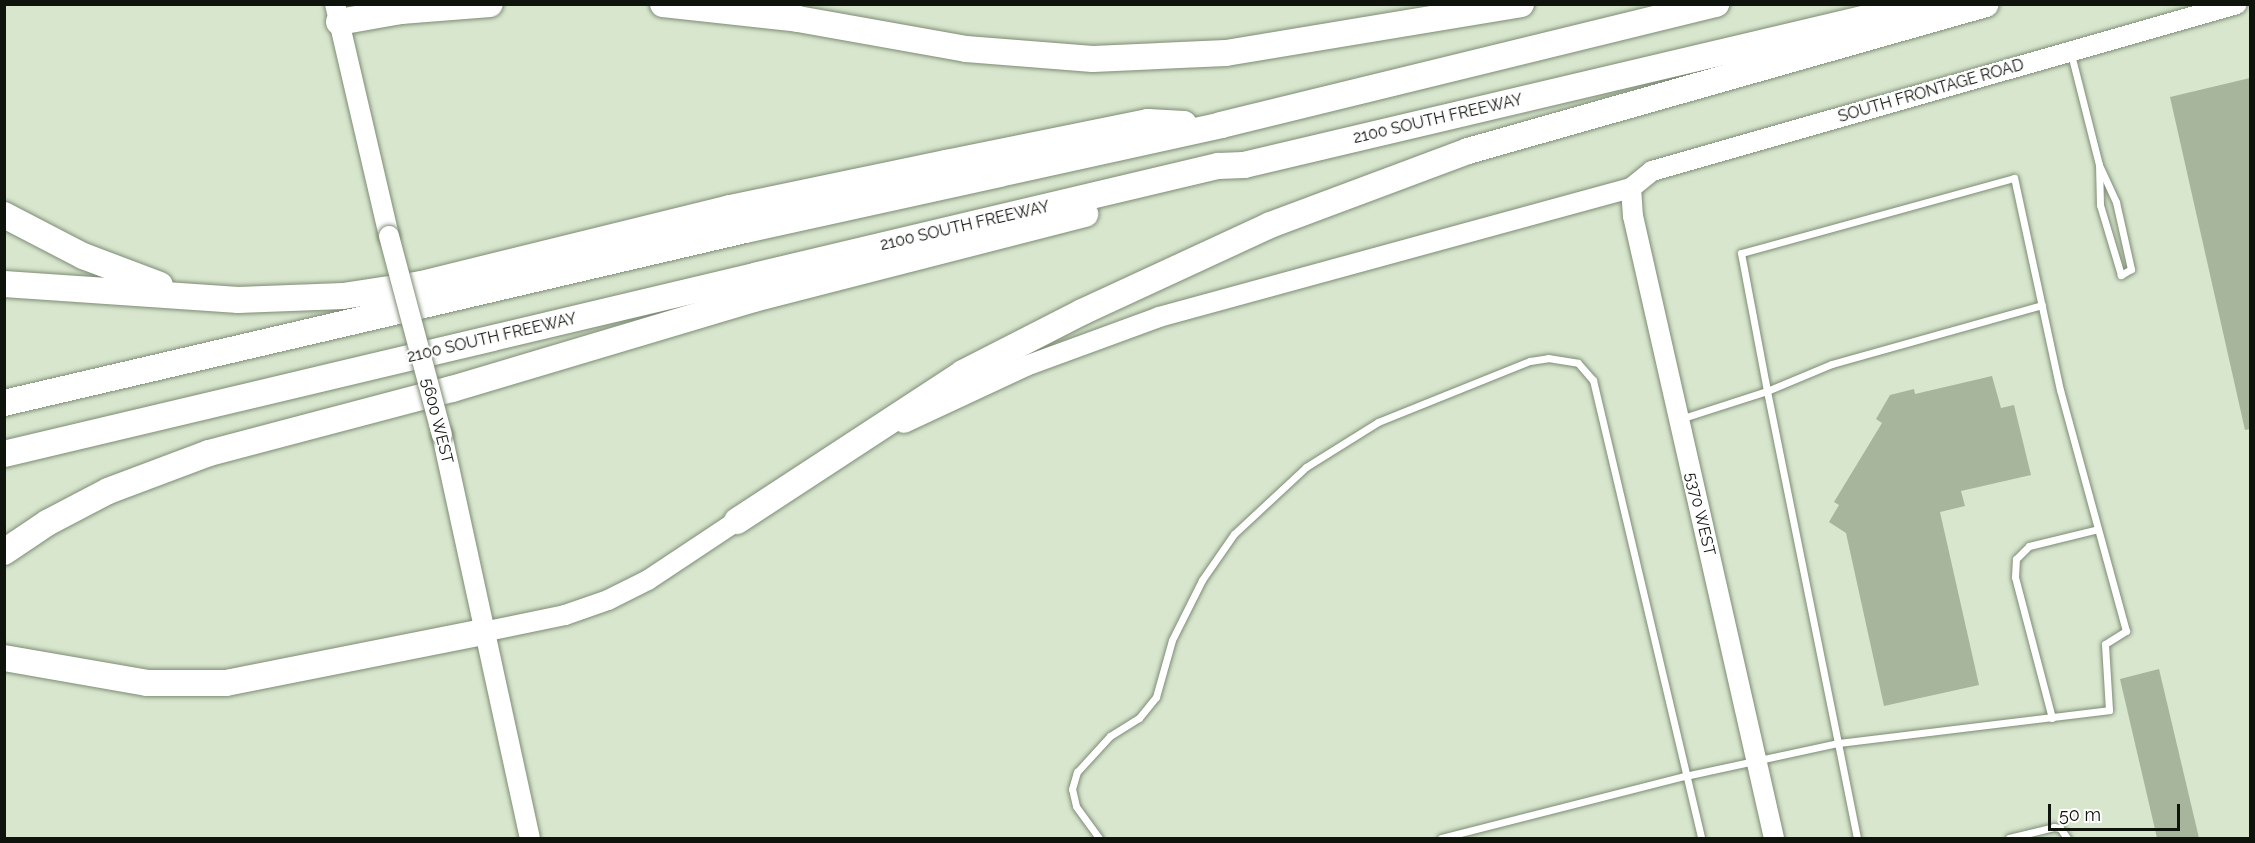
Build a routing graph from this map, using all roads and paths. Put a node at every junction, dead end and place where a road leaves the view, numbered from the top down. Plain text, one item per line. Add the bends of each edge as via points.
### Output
1 (490, 4) edge
2 (663, 4) edge
3 (1521, 4) edge
4 (1716, 4) edge
5 (1926, 4) edge
6 (1986, 4) edge
7 (2237, 4) edge
8 (337, 13) edge
9 (2071, 52) junction
10 (1221, 125) junction
11 (1244, 165) junction
12 (2099, 165) junction
13 (1631, 188) junction
14 (4, 215) edge
15 (4, 284) edge
16 (207, 296) junction
17 (2042, 305) junction
18 (1767, 391) junction
19 (4, 404) edge
20 (1678, 419) junction
21 (4, 454) edge
22 (737, 520) junction
23 (2098, 529) junction
24 (4, 552) edge
25 (483, 632) junction
26 (4, 658) edge
27 (2052, 718) junction
28 (1838, 743) junction
29 (1757, 763) junction
30 (1685, 776) junction
31 (530, 838) edge
32 (1099, 838) edge
33 (1441, 838) edge
34 (1701, 838) edge
35 (1774, 838) edge
36 (1857, 838) edge
37 (2009, 838) edge
38 (2067, 838) edge

1 - 8 highway
2 - 3 highway via 798,20 1008,54 1137,59 1226,52
4 - 10 highway
5 - 11 highway, 2100 SOUTH FREEWAY
6 - 22 highway via 1468,151 1270,225 1102,302 963,373
7 - 9 street, SOUTH FRONTAGE ROAD
8 - 25 street, 5600 WEST, bridge via 389,237 442,435
9 - 12 lane
9 - 13 street, SOUTH FRONTAGE ROAD via 1652,171
10 - 16 highway via 1148,122 730,208 382,291 273,300
10 - 19 highway via 745,230
11 - 21 highway, 2100 SOUTH FREEWAY via 1218,166
11 - 24 highway via 1003,238 754,299 475,382 209,453 108,491 47,523
12 - 12 lane via 2100,205 2121,275 2131,268 2116,202
13 - 20 street, 5370 WEST via 1633,216
13 - 22 street via 1249,291 1099,337 997,378 906,422
14 - 16 highway via 123,272
15 - 16 highway
17 - 18 lane via 1832,364
17 - 18 lane via 2014,178 1741,253
17 - 23 lane
18 - 20 lane
18 - 28 lane
20 - 29 street, 5370 WEST
22 - 25 street via 648,580 609,600 565,615
23 - 27 lane via 2029,546 2016,559 2015,577
23 - 27 lane via 2126,631 2105,644 2109,710
25 - 26 highway via 218,683 147,684
25 - 31 street, 5600 WEST
27 - 28 lane
28 - 29 lane
28 - 36 lane
29 - 30 lane
29 - 35 street, 5370 WEST
30 - 32 lane via 1593,380 1578,363 1548,358 1530,361 1378,422 1306,467 1234,534 1202,580 1172,640 1156,697 1139,718 1110,736 1077,772 1072,789 1076,806
30 - 33 lane
30 - 34 lane
37 - 38 lane via 2054,827 2060,828

